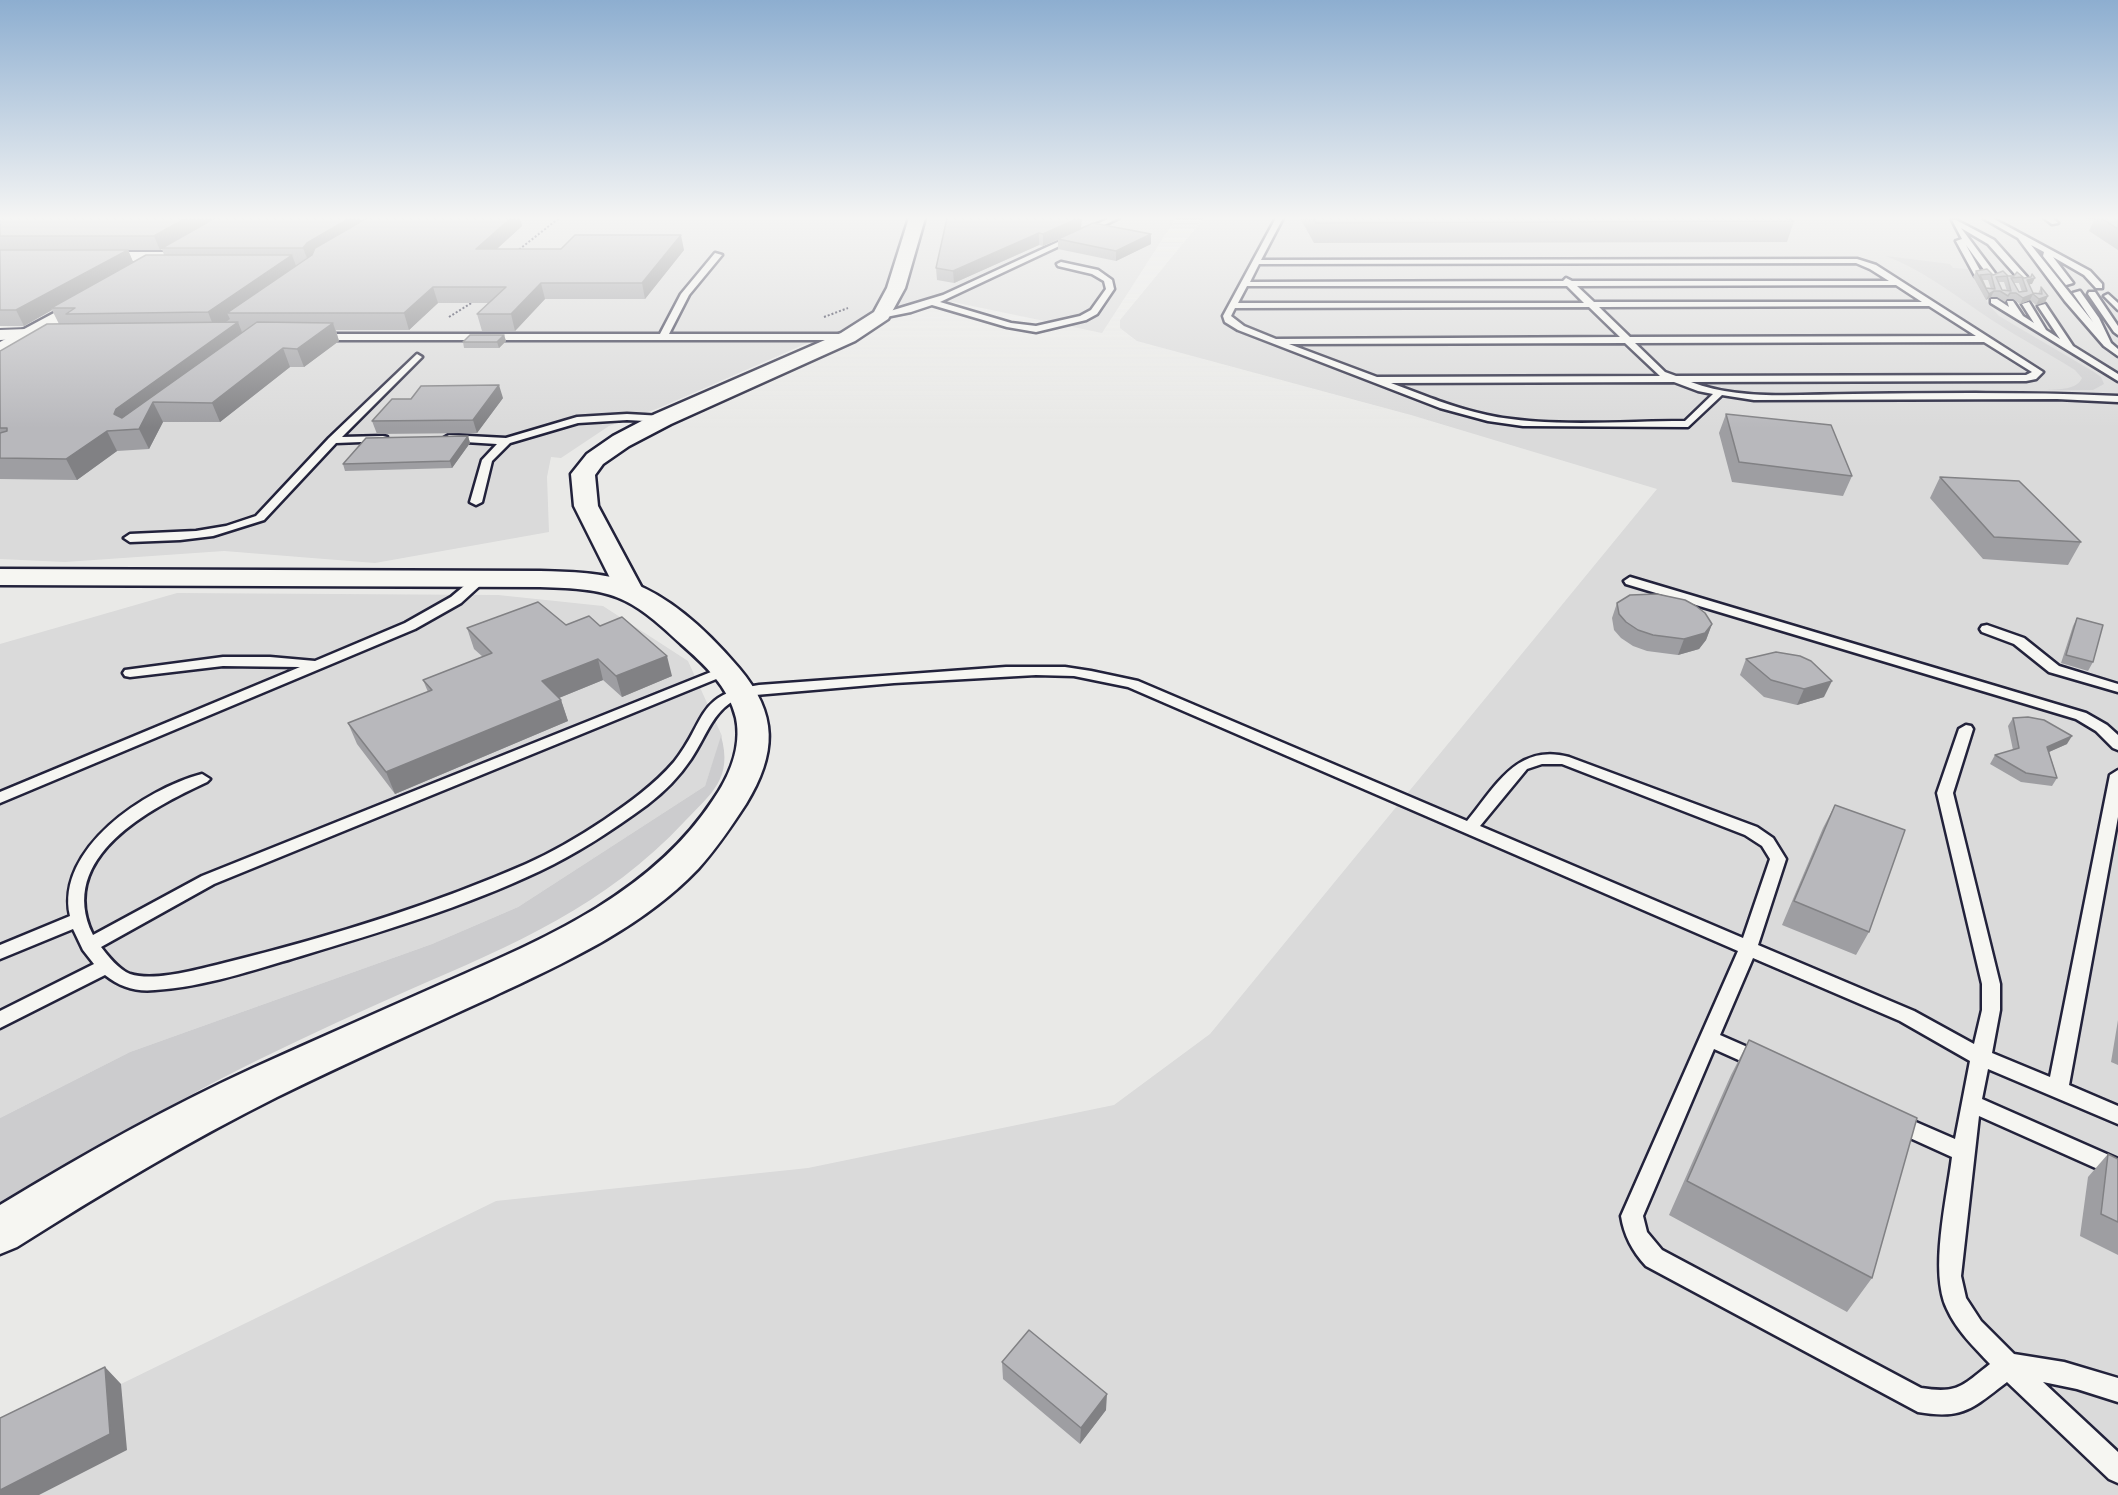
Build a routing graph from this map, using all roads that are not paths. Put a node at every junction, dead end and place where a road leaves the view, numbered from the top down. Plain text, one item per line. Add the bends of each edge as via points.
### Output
1 (690, 288) edge
2 (896, 288) edge
3 (963, 288) edge
4 (1110, 288) edge
5 (1242, 288) edge
6 (1574, 288) edge
7 (1907, 288) edge
8 (2059, 288) edge
9 (106, 290) edge
10 (2077, 293) dead end
11 (2092, 294) dead end
12 (2108, 296) dead end
13 (1994, 301) edge
14 (932, 302) junction
15 (2010, 303) edge
16 (1933, 304) junction
17 (2026, 304) edge
18 (1592, 305) junction
19 (1232, 306) junction
20 (2042, 306) edge
21 (2118, 308) edge
22 (881, 315) junction
23 (2020, 318) junction
24 (2118, 332) edge
25 (0, 334) edge
26 (27, 334) junction
27 (2046, 334) junction
28 (308, 336) edge
29 (50, 337) edge
30 (663, 337) junction
31 (848, 337) junction
32 (1989, 339) junction
33 (1627, 340) junction
34 (1277, 341) junction
35 (2107, 344) junction
36 (0, 350) edge
37 (2073, 350) junction
38 (2118, 353) edge
39 (417, 357) dead end
40 (2118, 378) edge
41 (1671, 379) junction
42 (1376, 380) junction
43 (1719, 393) junction
44 (2118, 399) edge
45 (663, 419) junction
46 (390, 439) edge
47 (435, 439) edge
48 (333, 440) junction
49 (506, 441) junction
50 (476, 502) dead end
51 (130, 538) dead end
52 (0, 577) edge
53 (480, 579) junction
54 (1630, 581) dead end
55 (629, 590) junction
56 (1987, 629) dead end
57 (316, 666) junction
58 (130, 673) dead end
59 (733, 682) junction
60 (2118, 688) edge
61 (1966, 729) dead end
62 (2118, 745) edge
63 (2118, 775) edge
64 (202, 779) dead end
65 (0, 796) edge
66 (1469, 829) junction
67 (78, 920) junction
68 (89, 945) junction
69 (1748, 948) junction
70 (0, 952) edge
71 (107, 966) junction
72 (0, 1020) edge
73 (1709, 1038) junction
74 (1981, 1057) junction
75 (1783, 1072) edge
76 (2058, 1089) junction
77 (1971, 1103) junction
78 (1879, 1114) edge
79 (2118, 1115) edge
80 (1964, 1152) junction
81 (2118, 1169) edge
82 (0, 1231) edge
83 (2008, 1366) junction
84 (2118, 1390) edge
85 (2118, 1470) edge

1 - 30 lane
2 - 22 main road
3 - 14 lane
4 - 14 lane via 1094,312 1083,318 1025,329
5 - 19 lane
6 - 18 lane
7 - 16 lane
8 - 35 lane
9 - 26 main road
10 - 35 lane via 2096,318
11 - 24 lane
12 - 21 lane
13 - 23 lane
14 - 22 lane
15 - 23 lane
16 - 18 lane
16 - 32 lane
17 - 27 lane
18 - 19 lane
18 - 33 lane
19 - 34 lane via 1227,316 1233,324
20 - 37 lane
22 - 31 main road
23 - 27 lane
25 - 26 street
26 - 29 lane
26 - 36 main road
27 - 37 lane
28 - 30 lane
30 - 31 lane
31 - 45 main road
32 - 33 lane
32 - 41 lane via 2037,370 2037,375
33 - 34 lane
33 - 41 lane
34 - 42 lane
35 - 38 lane
37 - 40 lane
39 - 48 lane
41 - 42 lane
41 - 43 lane
42 - 43 lane via 1443,406 1523,423 1688,424
43 - 44 lane via 1754,397
45 - 49 lane via 577,420
45 - 55 main road via 621,441 583,474 586,506
46 - 48 lane
47 - 49 lane
48 - 51 lane via 260,518 198,535
49 - 50 lane via 487,460
52 - 53 main road
53 - 55 main road via 570,580
53 - 57 lane via 433,614
54 - 62 lane via 2080,716 2098,725
55 - 59 main road via 685,631
56 - 60 lane via 2019,641 2054,669
57 - 58 lane via 272,661 200,664
57 - 65 lane
59 - 66 lane via 855,681 1023,671 1068,671 1102,677 1133,684
59 - 68 lane via 208,880
59 - 71 lane via 703,719 691,747 663,783 590,838 528,869 376,924 194,979 144,986 129,982
59 - 82 main road via 751,713 754,735 744,776 729,806 710,831 683,862 649,891 614,915 517,968 202,1114
61 - 74 lane via 1945,793 1991,984 1991,1010
63 - 76 lane
64 - 67 lane via 142,810 98,845 82,866 77,888
66 - 69 lane
66 - 69 lane via 1522,766 1550,758 1751,831 1764,838 1778,859
67 - 68 lane
67 - 70 lane
68 - 71 lane
69 - 73 lane
69 - 74 lane via 1906,1016
71 - 72 lane
73 - 75 lane
73 - 83 lane via 1632,1215 1641,1245 1654,1258 1918,1400 1942,1404 1963,1400
74 - 76 lane
74 - 77 lane
76 - 79 lane
77 - 80 lane
77 - 81 lane
78 - 80 lane
80 - 83 lane via 1949,1276 1956,1303 1973,1329
83 - 84 lane via 2077,1375
83 - 85 lane

